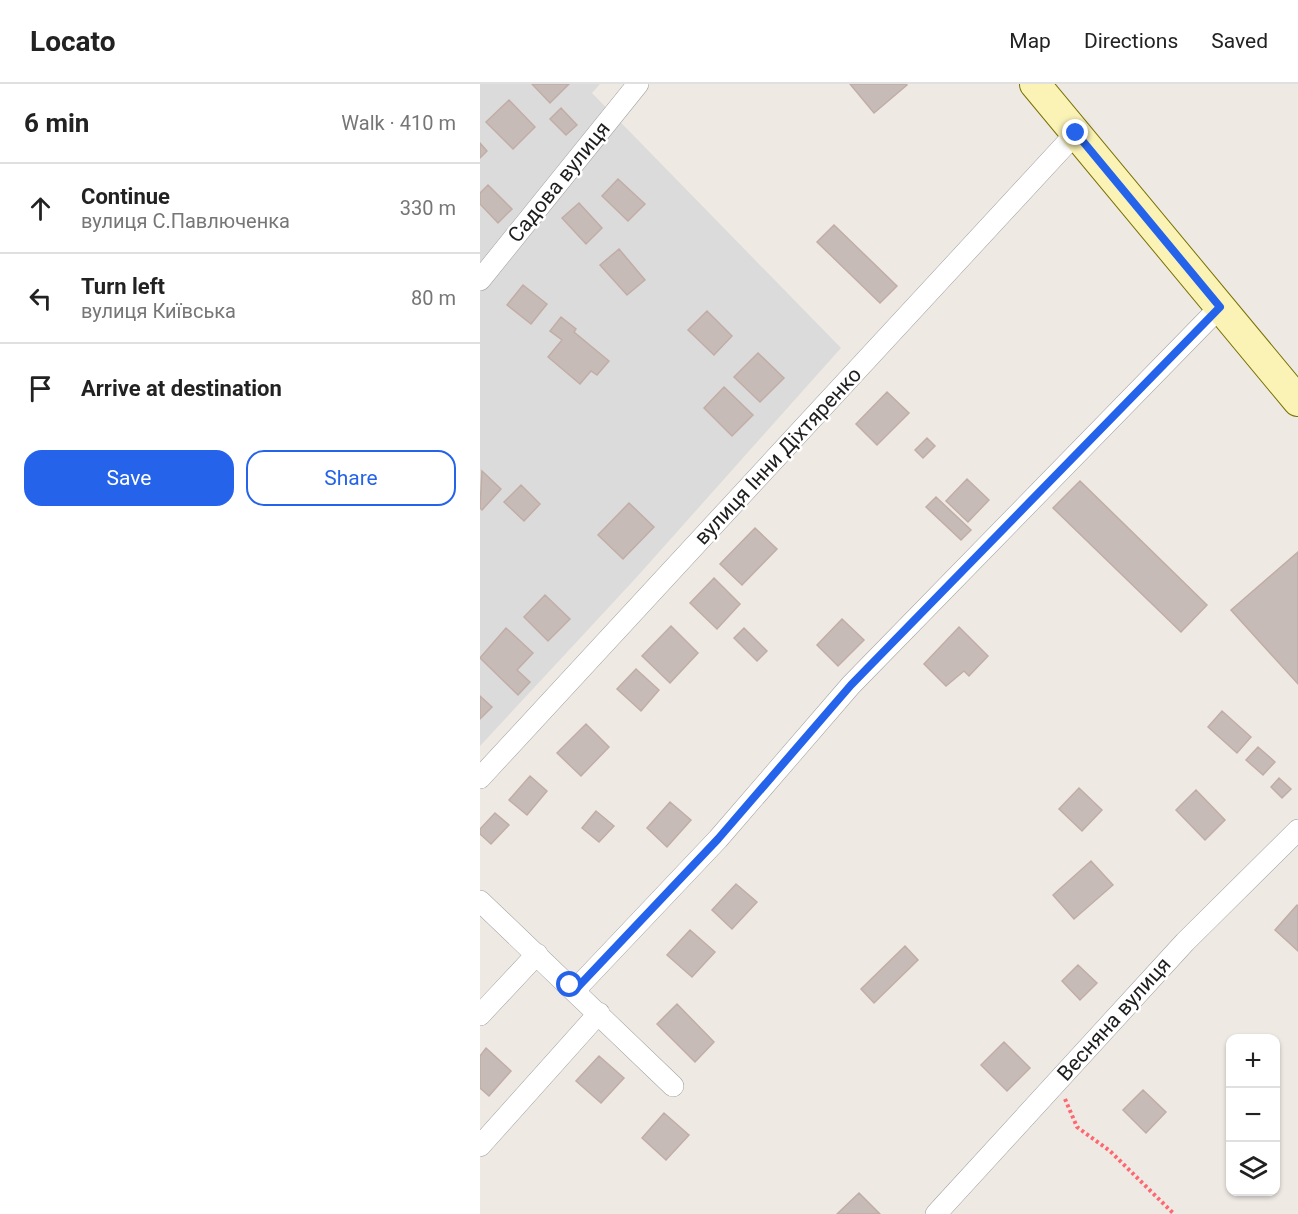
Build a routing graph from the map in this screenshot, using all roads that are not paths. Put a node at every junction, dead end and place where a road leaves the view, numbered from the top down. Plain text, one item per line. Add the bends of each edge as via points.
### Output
1 (638, 84) edge
2 (1035, 84) edge
3 (1076, 133) junction
4 (480, 280) edge
5 (1220, 307) junction
6 (1298, 401) edge
7 (480, 778) edge
8 (1298, 830) edge
9 (480, 901) edge
10 (537, 954) junction
11 (575, 990) junction
12 (599, 1013) junction
13 (480, 1015) edge
14 (674, 1086) dead end
15 (480, 1146) edge
16 (936, 1214) edge

1 - 4 street, Садова вулиця
2 - 3 street
3 - 5 street
3 - 7 street, вулиця Інни Діхтяренко
5 - 6 street
5 - 11 street via 851,685 718,839
8 - 16 street, Весняна вулиця via 1185,942
9 - 10 street
10 - 11 street
10 - 13 street
11 - 12 street
12 - 14 street
12 - 15 street

